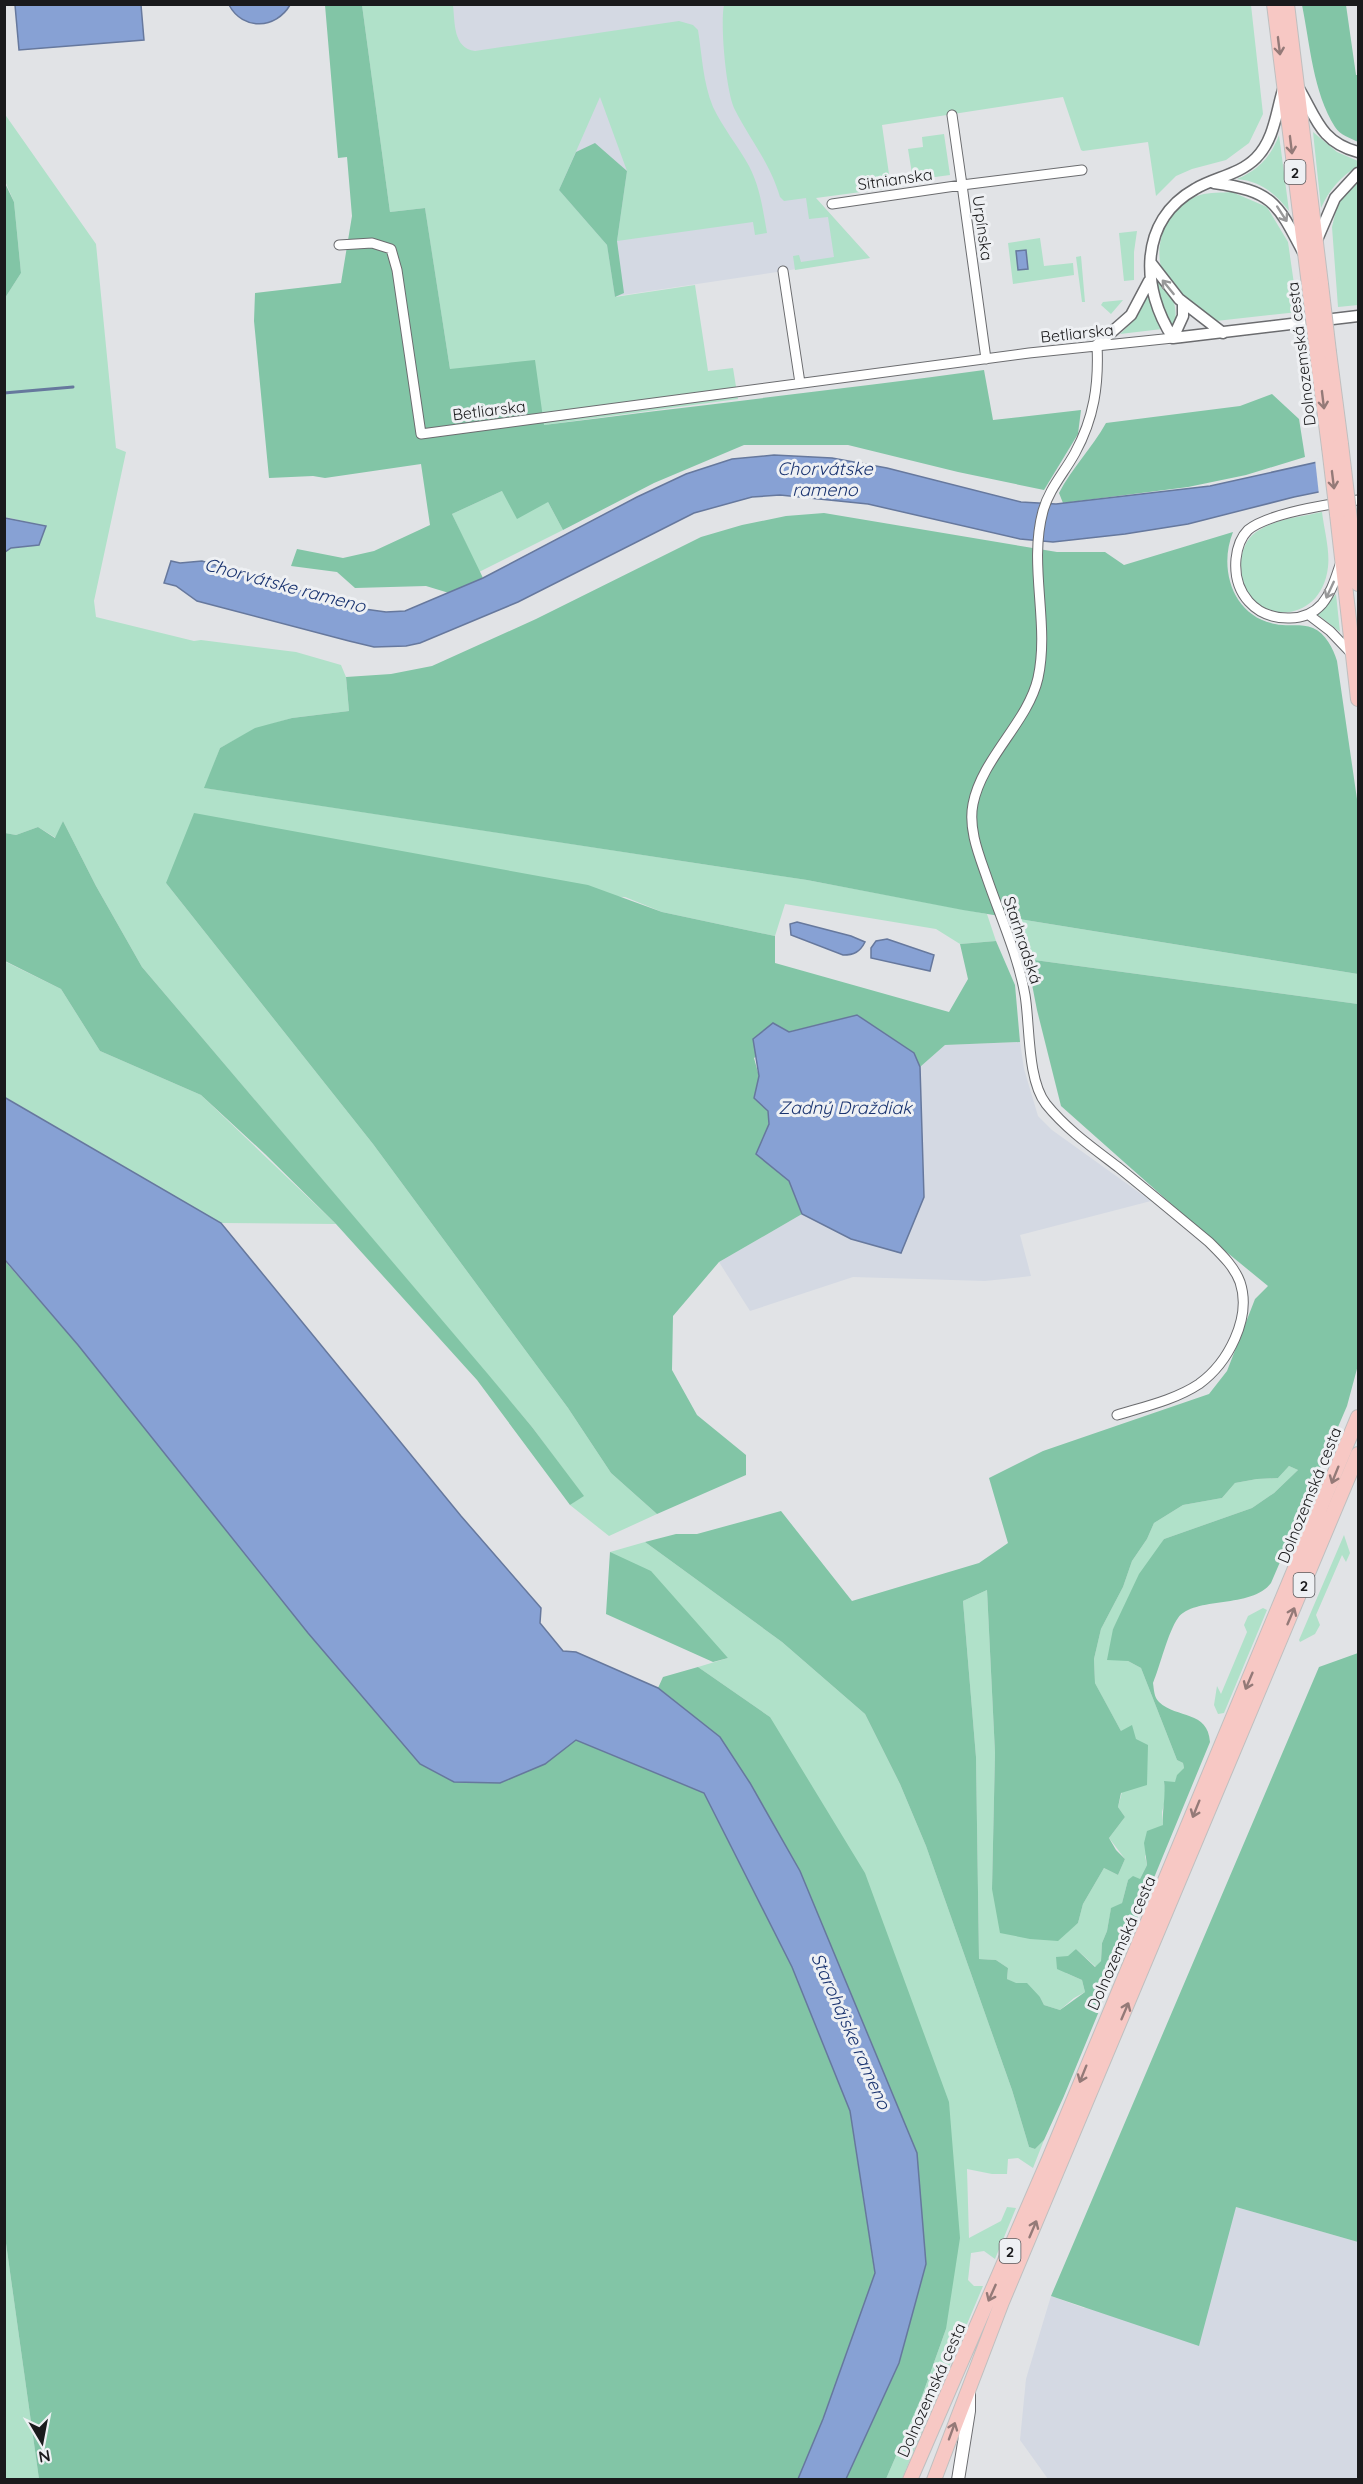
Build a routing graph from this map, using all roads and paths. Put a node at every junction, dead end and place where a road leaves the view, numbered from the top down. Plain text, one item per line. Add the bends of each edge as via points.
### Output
1 (1274, 4) edge
2 (1287, 4) edge
3 (1291, 86) junction
4 (952, 115) dead end
5 (1359, 152) edge
6 (1082, 170) dead end
7 (1359, 173) edge
8 (1213, 182) junction
9 (962, 185) junction
10 (832, 204) dead end
11 (1316, 242) junction
12 (339, 245) dead end
13 (1305, 256) junction
14 (1151, 263) junction
15 (783, 271) dead end
16 (1150, 278) junction
17 (1315, 284) junction
18 (1183, 302) junction
19 (1359, 316) edge
20 (1223, 333) junction
21 (1173, 338) junction
22 (1097, 345) junction
23 (986, 359) junction
24 (800, 383) junction
25 (1359, 500) edge
26 (1343, 513) junction
27 (1356, 552) edge
28 (1341, 560) junction
29 (1359, 584) edge
30 (1309, 615) junction
31 (1353, 656) junction
32 (1359, 699) edge
33 (1117, 1415) dead end
34 (1359, 1417) edge
35 (1359, 1454) edge
36 (969, 2383) junction
37 (910, 2480) edge
38 (934, 2480) edge
39 (958, 2480) edge

1 -> 3 main road, Dolnozemská cesta / 2
2 - 3 main road, Dolnozemská cesta / 2
3 - 5 street via 1324,134
3 - 8 street via 1260,154 1233,174
3 - 11 main road, Dolnozemská cesta / 2
3 -> 13 main road, Dolnozemská cesta / 2
4 - 9 street
6 - 9 street, Urpínska
7 - 11 street via 1335,198
8 -> 13 street via 1250,189 1270,200 1282,212
8 - 14 street via 1183,196 1167,212 1154,239
9 - 10 street, Sitnianska
9 - 23 street, Urpínska
11 - 17 main road, Dolnozemská cesta / 2
12 - 24 street, Betliarska via 372,243 391,249 421,434
13 - 17 main road, Dolnozemská cesta / 2
14 - 16 street
18 -> 14 street
15 - 24 street
16 - 21 street via 1159,315
16 - 22 street via 1131,315
17 - 26 main road, Dolnozemská cesta / 2, bridge
18 - 20 street
18 - 21 street via 1182,319
19 - 20 street, Betliarska
20 - 21 street, Betliarska
21 - 22 street, Betliarska
22 - 23 street, Betliarska
22 - 33 street, Starhradská via 1095,404 1074,454 1050,492 1036,547 1042,652 1038,681 982,777 972,806 974,838 1025,994 1033,1070 1043,1101 1065,1125 1228,1261 1244,1301 1240,1327 1215,1369 1198,1384 1157,1403
23 - 24 street, Betliarska
25 - 30 street via 1269,519 1249,529 1239,543 1236,578 1251,605 1279,618
26 - 27 main road, Dolnozemská cesta / 2
26 - 28 main road, Dolnozemská cesta / 2
27 - 29 main road, Dolnozemská cesta / 2
28 -> 30 street via 1330,592
28 - 31 main road, Dolnozemská cesta / 2
30 - 31 street
31 - 32 main road, Dolnozemská cesta / 2
34 -> 37 main road, Dolnozemská cesta / 2
36 -> 35 main road, Dolnozemská cesta / 2
38 -> 36 main road, Dolnozemská cesta / 2
36 - 39 main road via 969,2411

